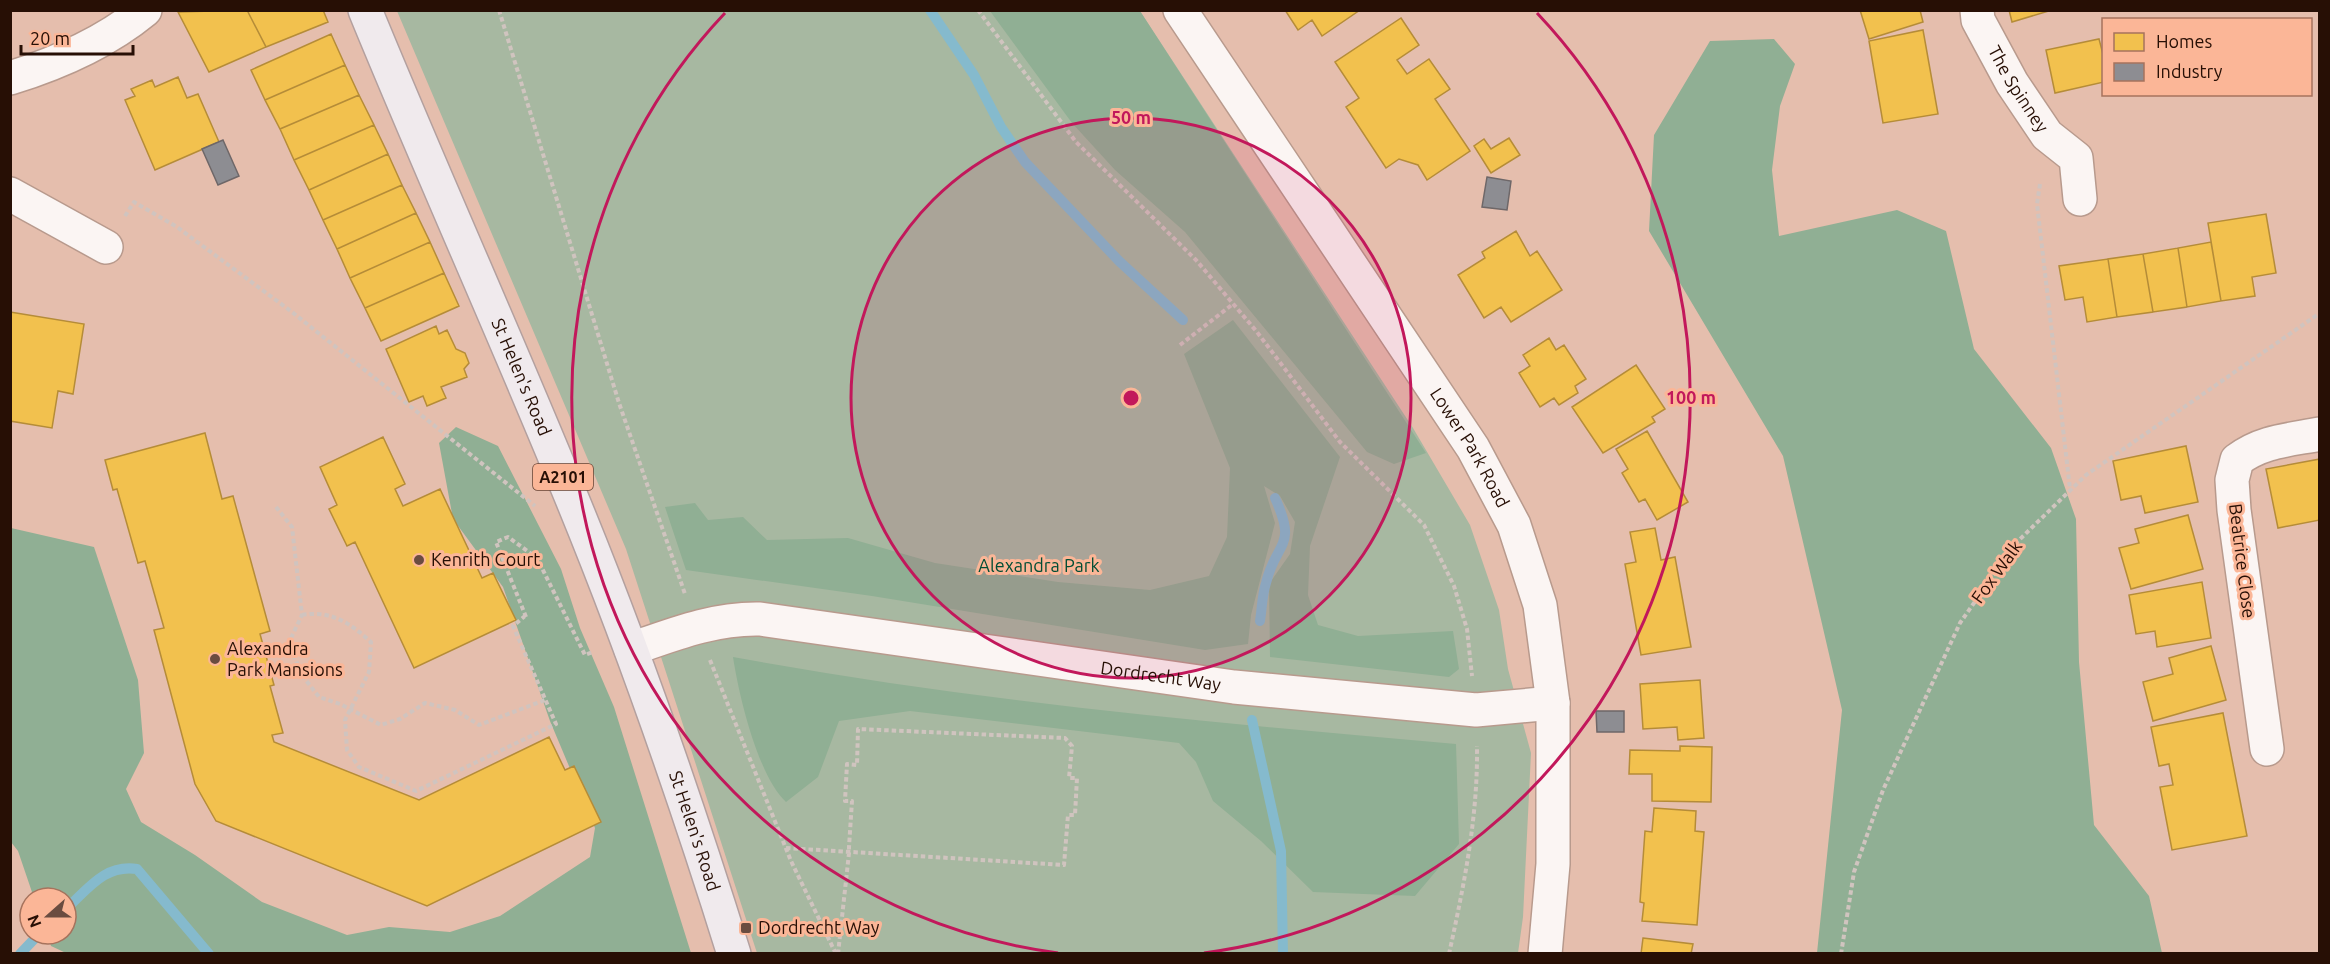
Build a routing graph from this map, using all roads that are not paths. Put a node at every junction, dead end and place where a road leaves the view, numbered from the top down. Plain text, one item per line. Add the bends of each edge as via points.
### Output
1 (145, 10) edge
2 (365, 10) edge
3 (1180, 10) edge
4 (1977, 10) edge
5 (10, 78) edge
6 (10, 194) edge
7 (2080, 199) dead end
8 (106, 246) road end
9 (2319, 434) edge
10 (631, 649) junction
11 (1553, 703) junction
12 (2267, 749) dead end
13 (734, 954) edge
14 (1545, 954) edge

1 - 5 street via 122,29 54,64
2 - 10 main road, St Helen's Road / A2101
3 - 11 street, Lower Park Road via 1473,448 1514,525 1540,605
4 - 7 street, The Spinney via 1978,20 2012,82 2047,135 2076,158
6 - 8 street
9 - 12 street, Beatrice Close via 2252,449 2237,460 2232,480
10 - 11 street, Dordrecht Way via 731,618 760,619 1234,687 1476,710
10 - 13 main road, St Helen's Road / A2101
11 - 14 street, Lower Park Road via 1553,864

